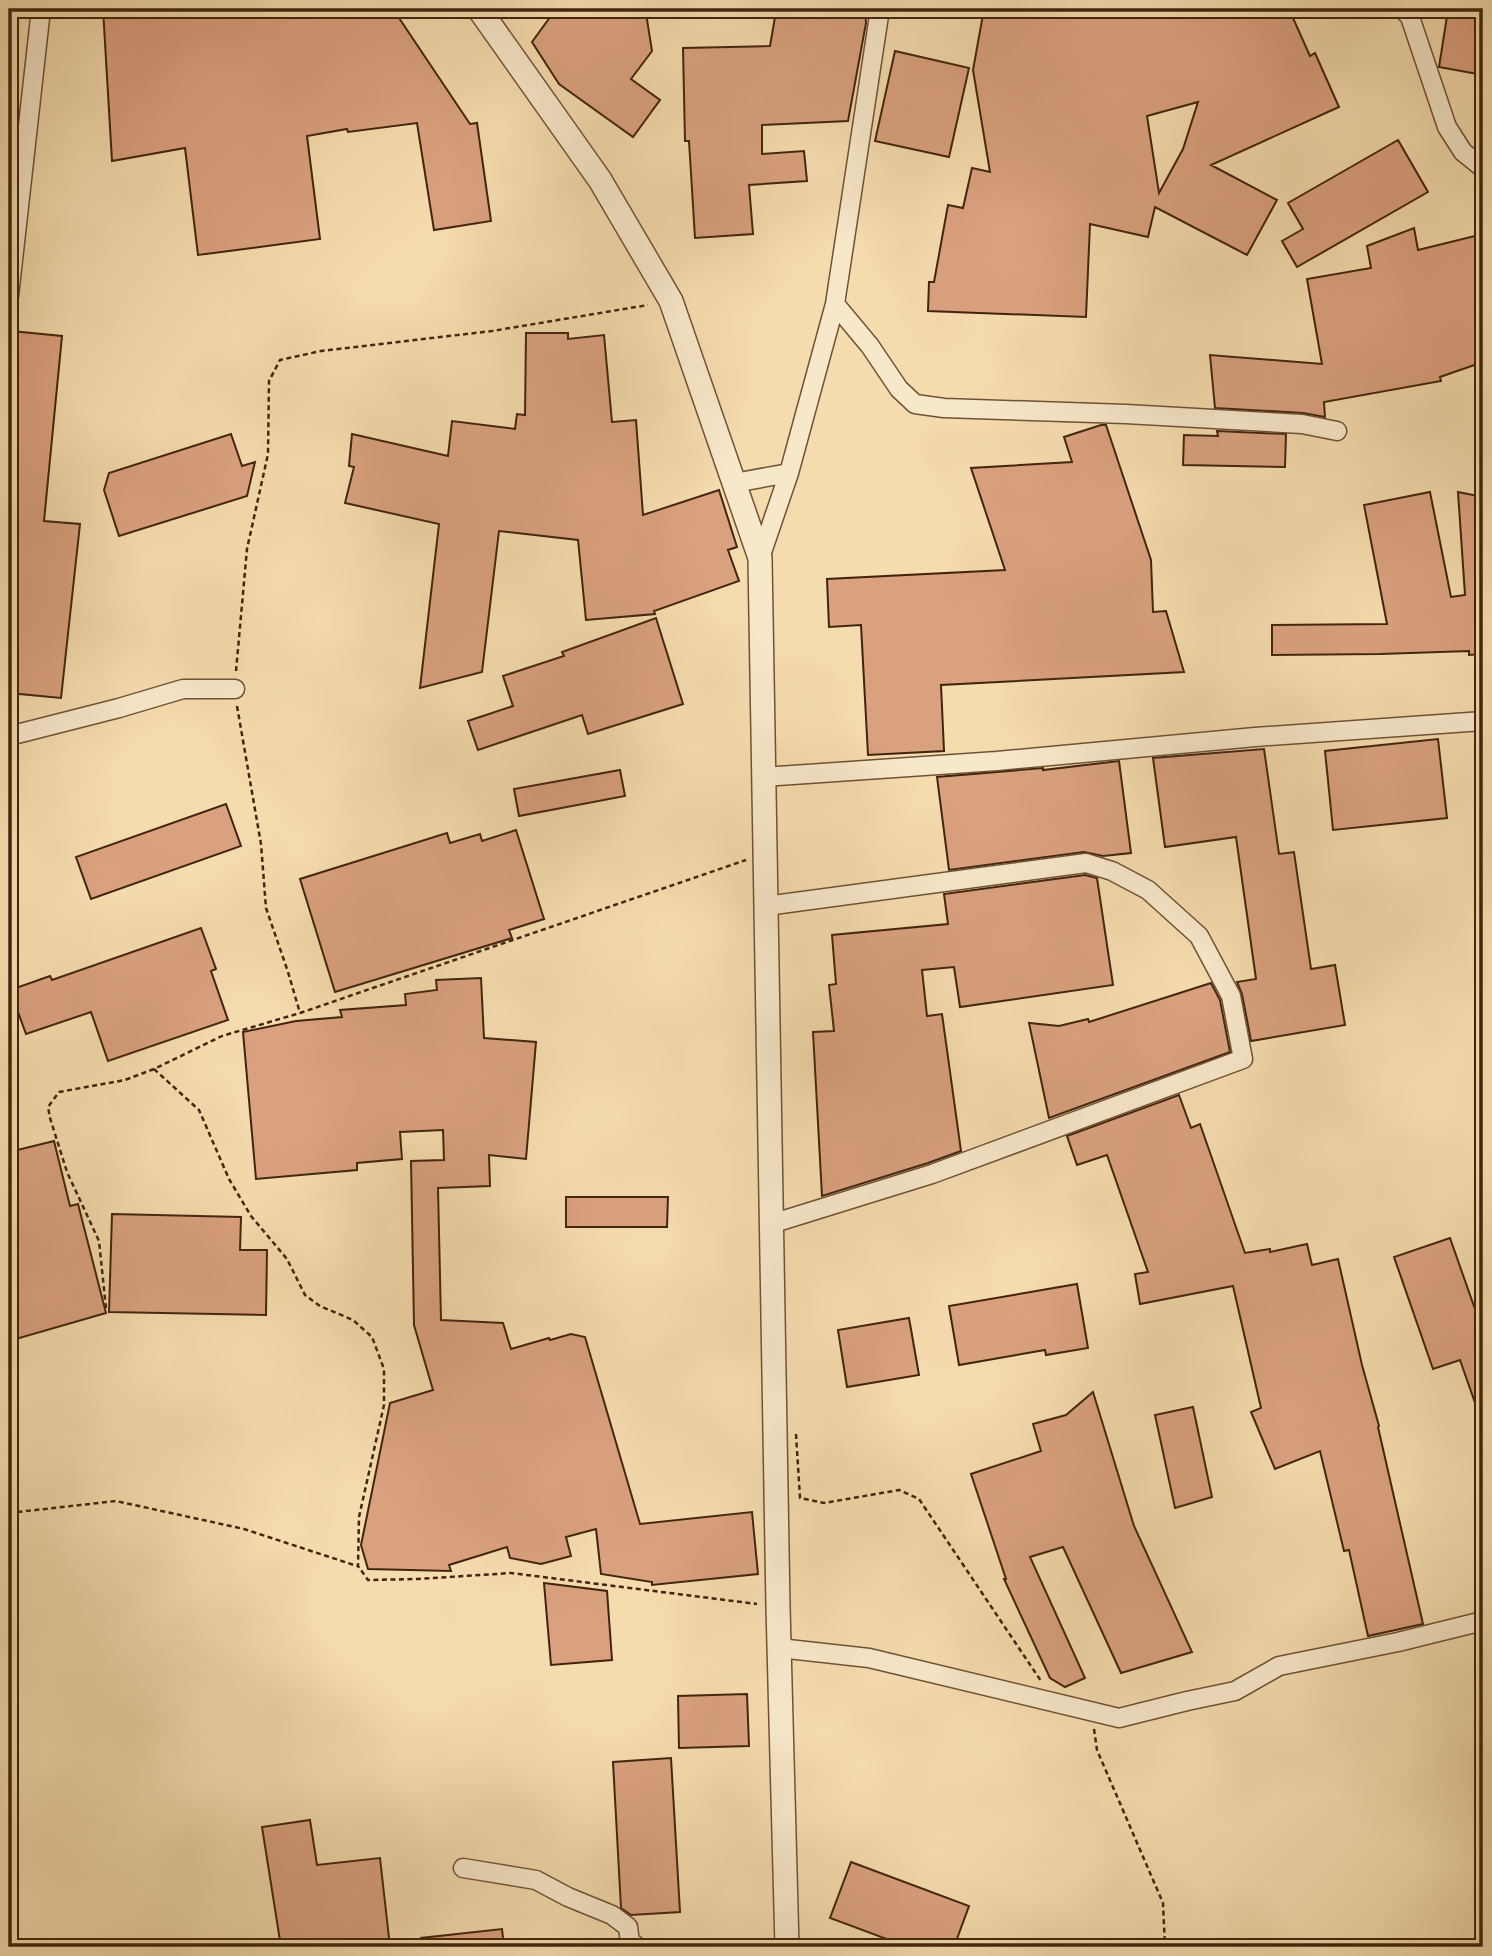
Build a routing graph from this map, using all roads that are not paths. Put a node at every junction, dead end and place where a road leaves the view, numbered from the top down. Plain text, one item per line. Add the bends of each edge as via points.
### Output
1 (41, 9) edge
2 (479, 9) edge
3 (880, 9) edge
4 (1403, 9) edge
5 (1483, 168) edge
6 (9, 296) edge
7 (835, 304) junction
8 (1337, 431) dead end
9 (789, 473) junction
10 (734, 483) junction
11 (760, 558) junction
12 (235, 689) road end
13 (1483, 721) edge
14 (9, 736) edge
15 (764, 777) junction
16 (766, 906) junction
17 (771, 1224) junction
18 (1483, 1621) edge
19 (779, 1648) junction
20 (463, 1868) dead end
21 (638, 1947) edge
22 (787, 1947) edge

1 - 6 street
2 - 10 street via 600,180 671,301
3 - 7 street
4 - 5 street via 1410,17 1447,127 1463,152
7 - 8 street via 915,404 1302,424
7 - 9 street
9 - 10 street
9 - 11 street
10 - 11 street
11 - 15 street
12 - 14 street via 183,688
13 - 15 street
15 - 16 street
16 - 17 street
16 - 17 street via 1086,863 1112,871 1148,890 1199,936 1231,996 1243,1059 932,1174
17 - 19 street
18 - 19 street via 1279,1666 1235,1691 1119,1718 869,1658
19 - 22 street
20 - 21 street via 536,1880 612,1915 628,1927 630,1942

